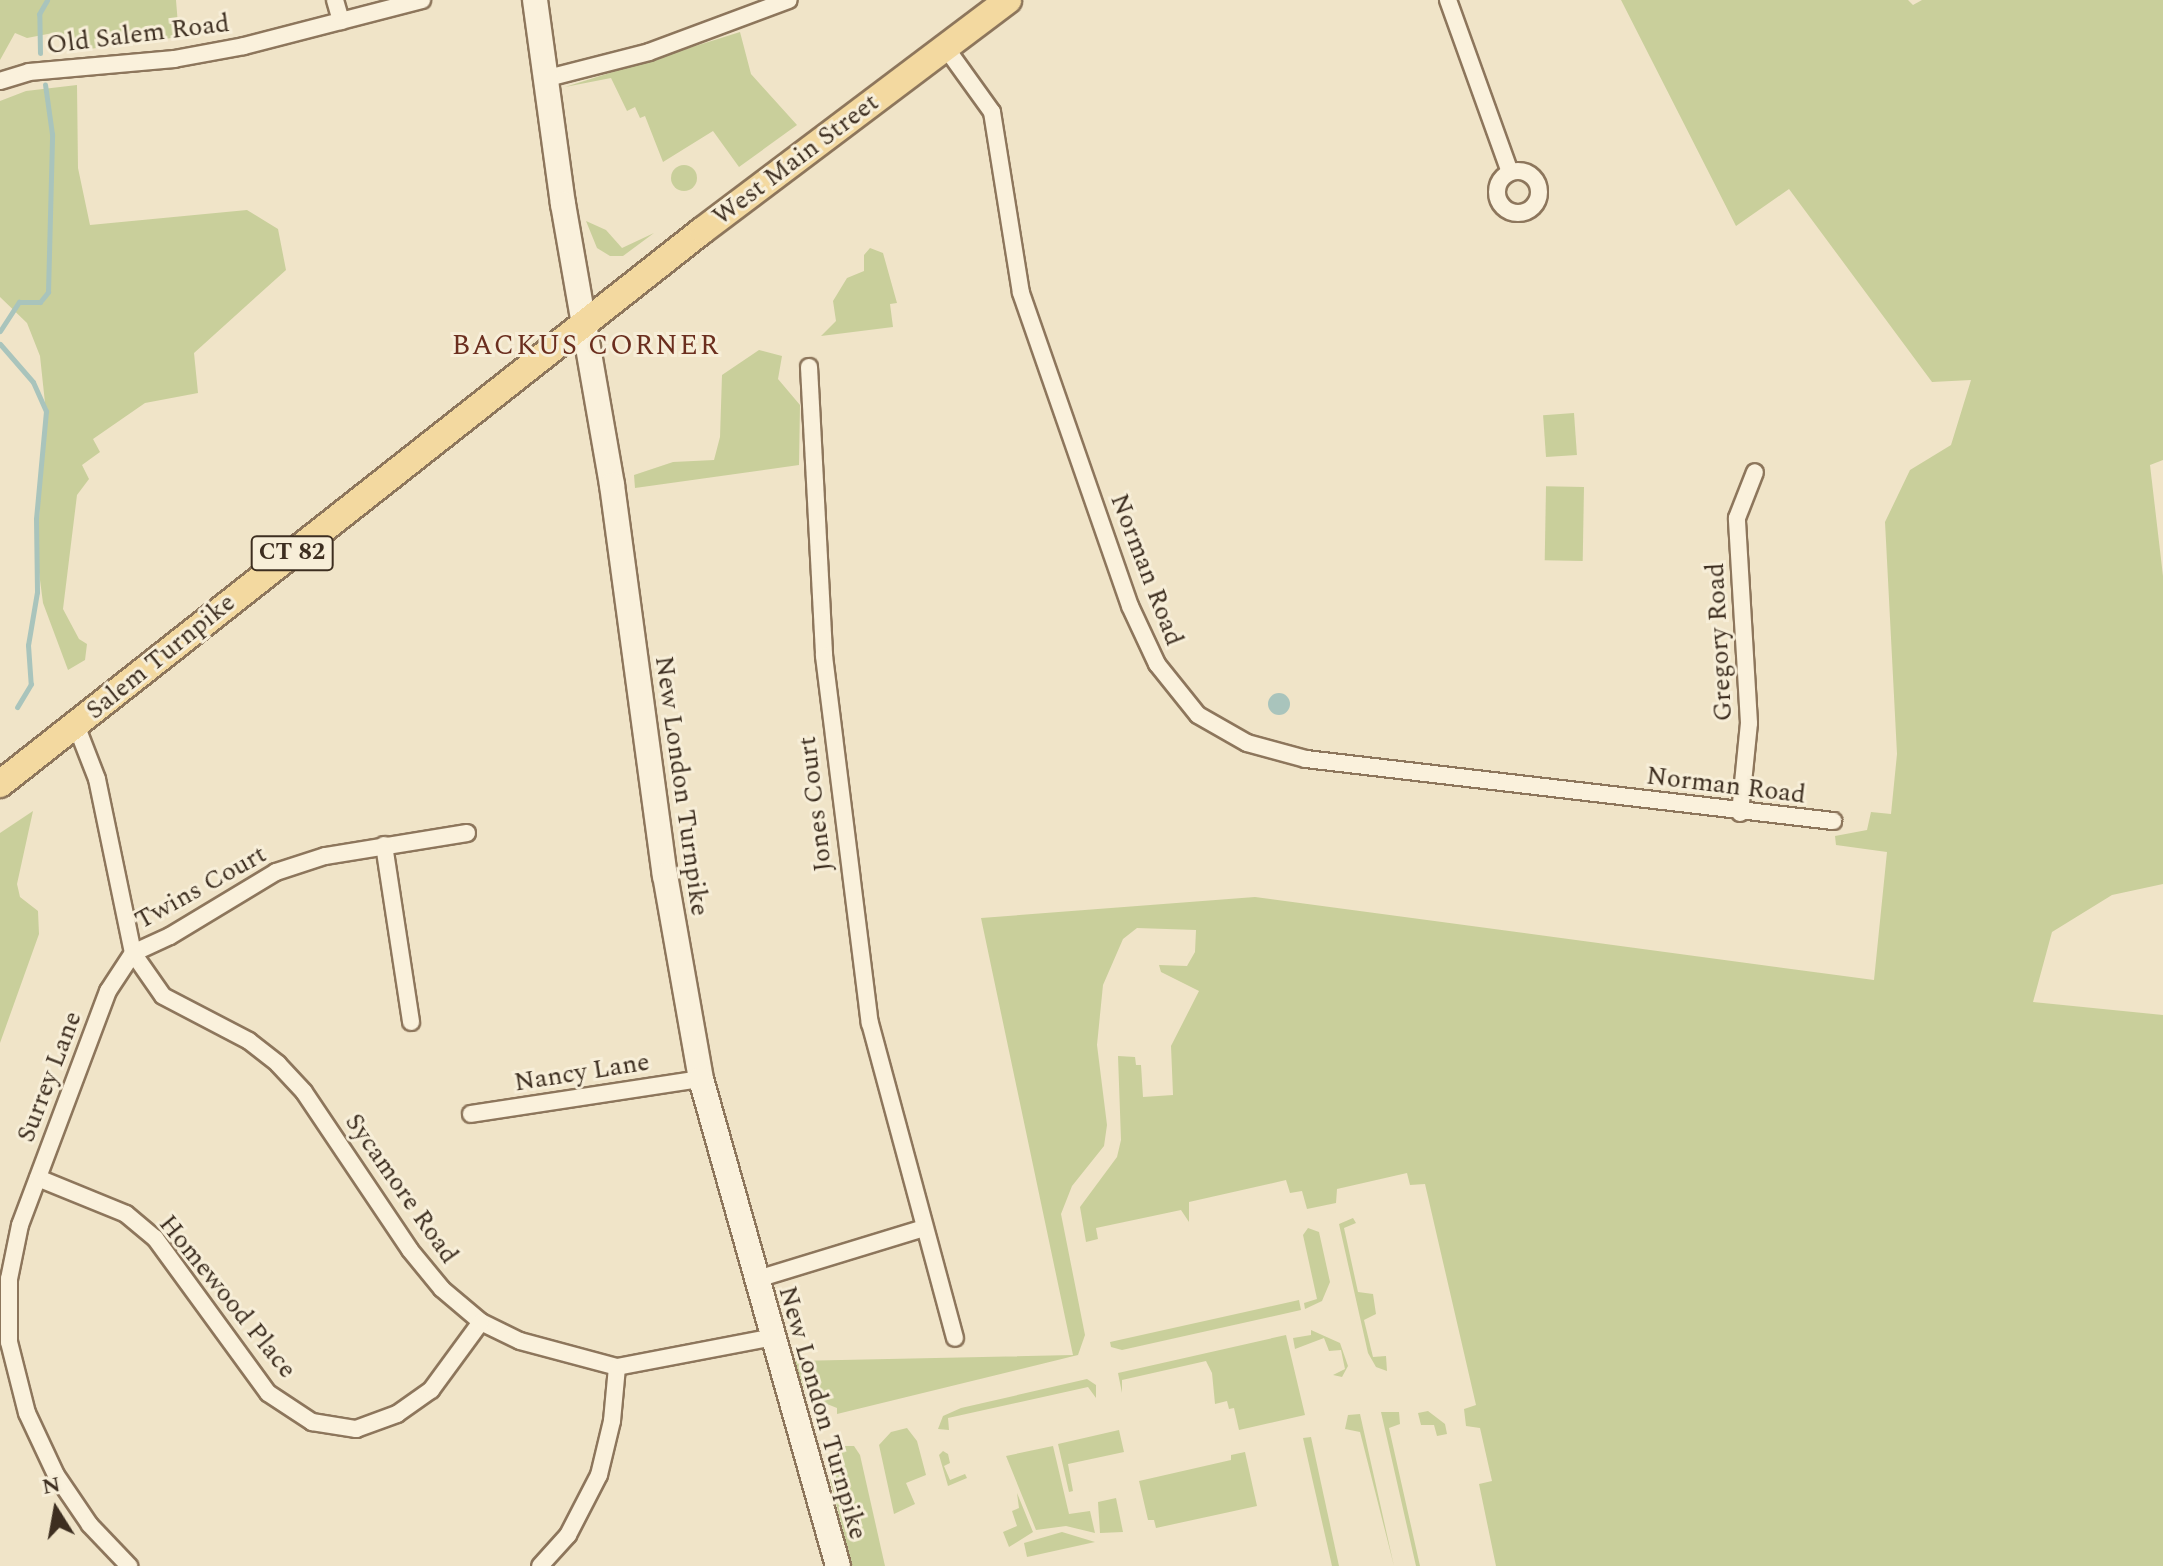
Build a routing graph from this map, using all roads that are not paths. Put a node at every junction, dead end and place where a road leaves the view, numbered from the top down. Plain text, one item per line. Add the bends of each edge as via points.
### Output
1 (335, 0) edge
2 (422, 0) edge
3 (535, 0) edge
4 (789, 0) edge
5 (1008, 0) edge
6 (1448, 0) edge
7 (341, 21) junction
8 (946, 48) junction
9 (544, 79) junction
10 (0, 81) edge
11 (1510, 172) dead end
12 (585, 322) junction
13 (809, 367) dead end
14 (1755, 472) dead end
15 (76, 725) junction
16 (0, 784) edge
17 (1740, 813) junction
18 (1833, 821) dead end
19 (467, 833) dead end
20 (384, 845) junction
21 (133, 953) junction
22 (411, 1022) dead end
23 (701, 1079) junction
24 (471, 1114) dead end
25 (38, 1178) junction
26 (924, 1228) junction
27 (754, 1280) junction
28 (481, 1322) junction
29 (769, 1338) junction
30 (955, 1338) dead end
31 (5, 1343) edge
32 (617, 1367) junction
33 (129, 1566) edge
34 (540, 1566) edge
35 (838, 1566) edge

1 - 7 street
2 - 7 street, Old Salem Road
3 - 9 main road, New London Turnpike
4 - 9 street via 649,52
5 - 8 main road, West Main Street / CT 82
6 - 11 street
7 - 10 street, Old Salem Road via 174,59 29,72
8 - 12 main road, West Main Street / CT 82
8 - 17 street, Norman Road via 992,112 1021,293 1130,606 1150,653 1190,708 1247,743 1306,759
9 - 12 main road, New London Turnpike
12 - 15 main road, Salem Turnpike / CT 82
12 - 23 main road, New London Turnpike via 665,875
13 - 26 street, Jones Court via 821,625 846,859 870,1023
14 - 17 street, Gregory Road via 1737,518 1749,723
15 - 16 main road, Salem Turnpike / CT 82
15 - 21 street via 97,779
17 - 18 street, Norman Road
19 - 20 street, Twins Court
20 - 21 street, Twins Court via 276,872
20 - 22 street
21 - 25 street, Surrey Lane via 108,991
21 - 28 street, Sycamore Road via 163,996 249,1041 295,1083 410,1250 442,1289
23 - 24 street, Nancy Lane
23 - 27 main road, New London Turnpike
25 - 28 street, Homewood Place via 126,1214 155,1238 268,1393 312,1422 356,1429 397,1414 431,1390
25 - 31 street, Surrey Lane via 9,1279
26 - 27 street
26 - 30 street, Jones Court
27 - 29 main road, New London Turnpike
28 - 32 street, Sycamore Road via 520,1341
29 - 32 street, Sycamore Road
29 - 35 main road, New London Turnpike
31 - 33 street, Surrey Lane via 27,1413 56,1475 90,1525
32 - 34 street via 599,1475 568,1535

